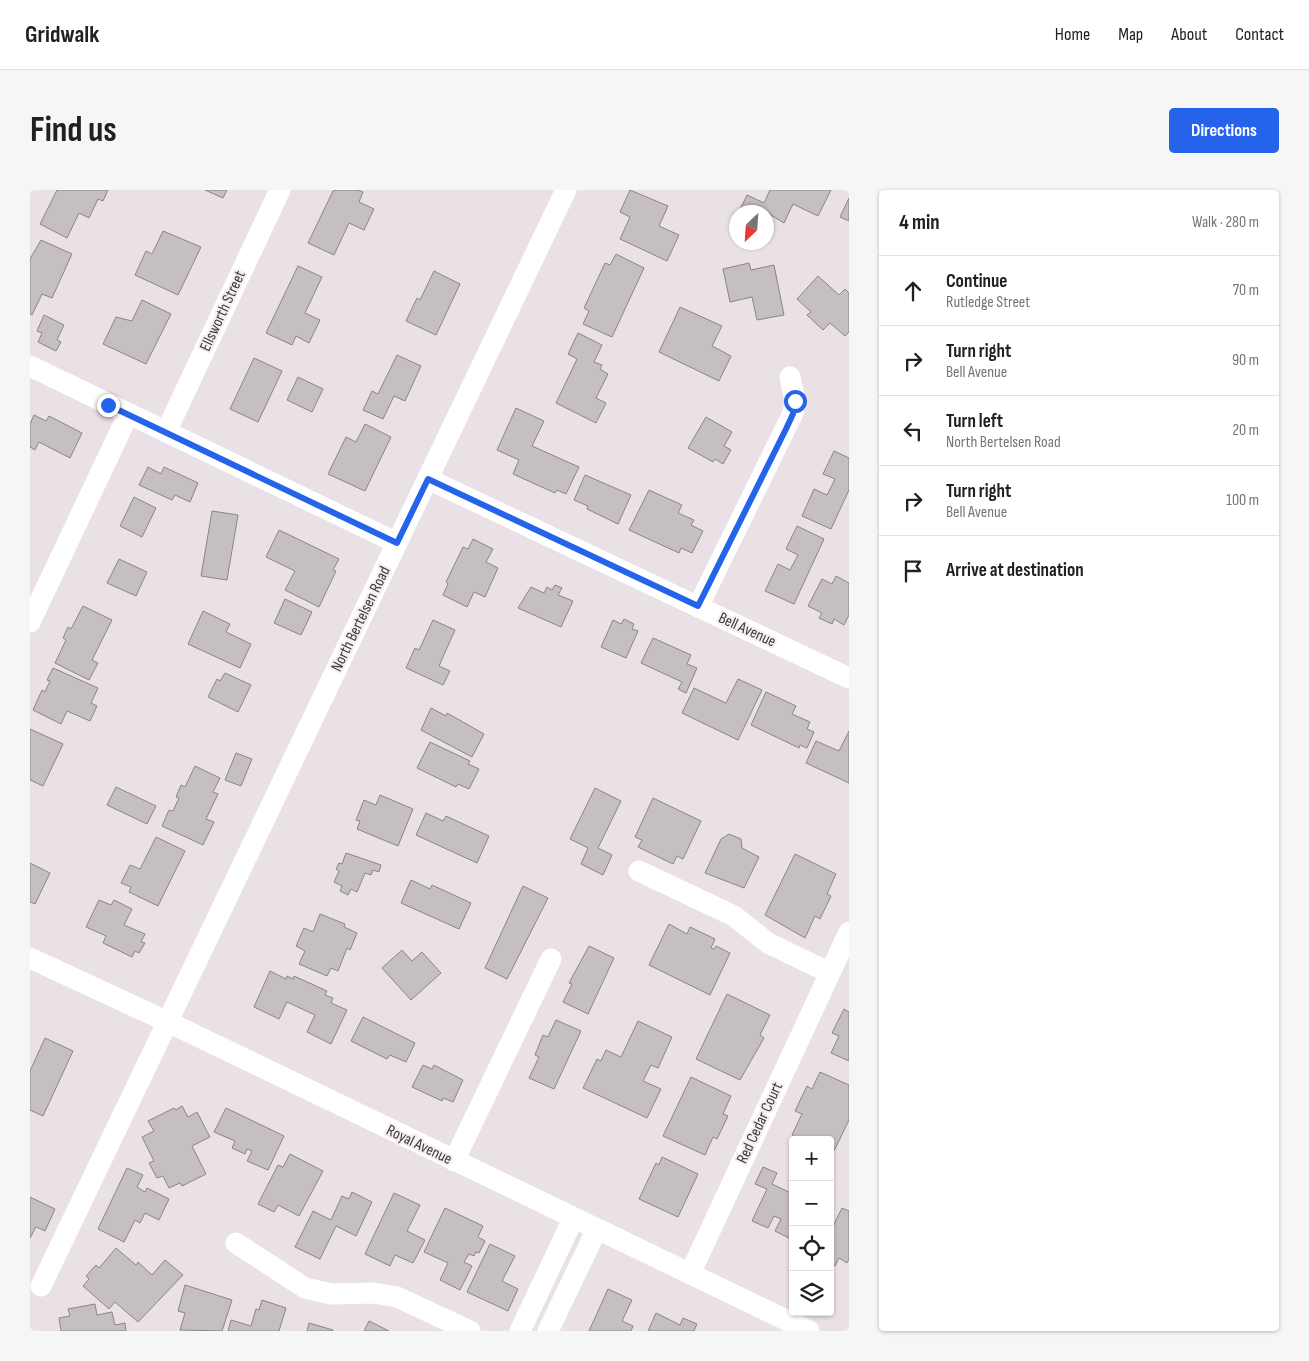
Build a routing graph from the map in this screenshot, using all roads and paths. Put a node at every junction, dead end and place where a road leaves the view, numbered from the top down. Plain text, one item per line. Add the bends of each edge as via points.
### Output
1 (280, 190) edge
2 (566, 190) edge
3 (30, 366) edge
4 (790, 377) dead end
5 (128, 415) junction
6 (166, 432) junction
7 (428, 479) junction
8 (397, 543) junction
9 (698, 606) junction
10 (30, 622) edge
11 (849, 678) edge
12 (640, 871) dead end
13 (849, 932) edge
14 (30, 958) edge
15 (551, 959) dead end
16 (830, 973) junction
17 (168, 1022) junction
18 (454, 1161) junction
19 (573, 1219) junction
20 (597, 1229) junction
21 (236, 1244) dead end
22 (690, 1274) junction
23 (41, 1286) dead end
24 (470, 1331) edge
25 (520, 1331) edge
26 (548, 1331) edge
27 (809, 1331) edge

1 - 6 street, Ellsworth Street
2 - 7 street, North Bertelsen Road
3 - 5 street
4 - 9 street via 795,401 793,414
5 - 6 street
5 - 10 street
6 - 8 street
7 - 8 street, North Bertelsen Road
7 - 9 street, Bell Avenue
8 - 17 street, North Bertelsen Road
9 - 11 street, Bell Avenue
12 - 16 street via 734,916 768,943
13 - 16 street, Red Cedar Court
14 - 17 street, Royal Avenue
15 - 18 street
16 - 22 street, Red Cedar Court
17 - 18 street, Royal Avenue
17 - 23 street, North Bertelsen Road
18 - 19 street, Royal Avenue
19 - 20 street, Royal Avenue
19 - 25 street
20 - 22 street, Royal Avenue
20 - 26 street
21 - 24 street via 305,1288 331,1294 373,1293 397,1297
22 - 27 street, Royal Avenue

